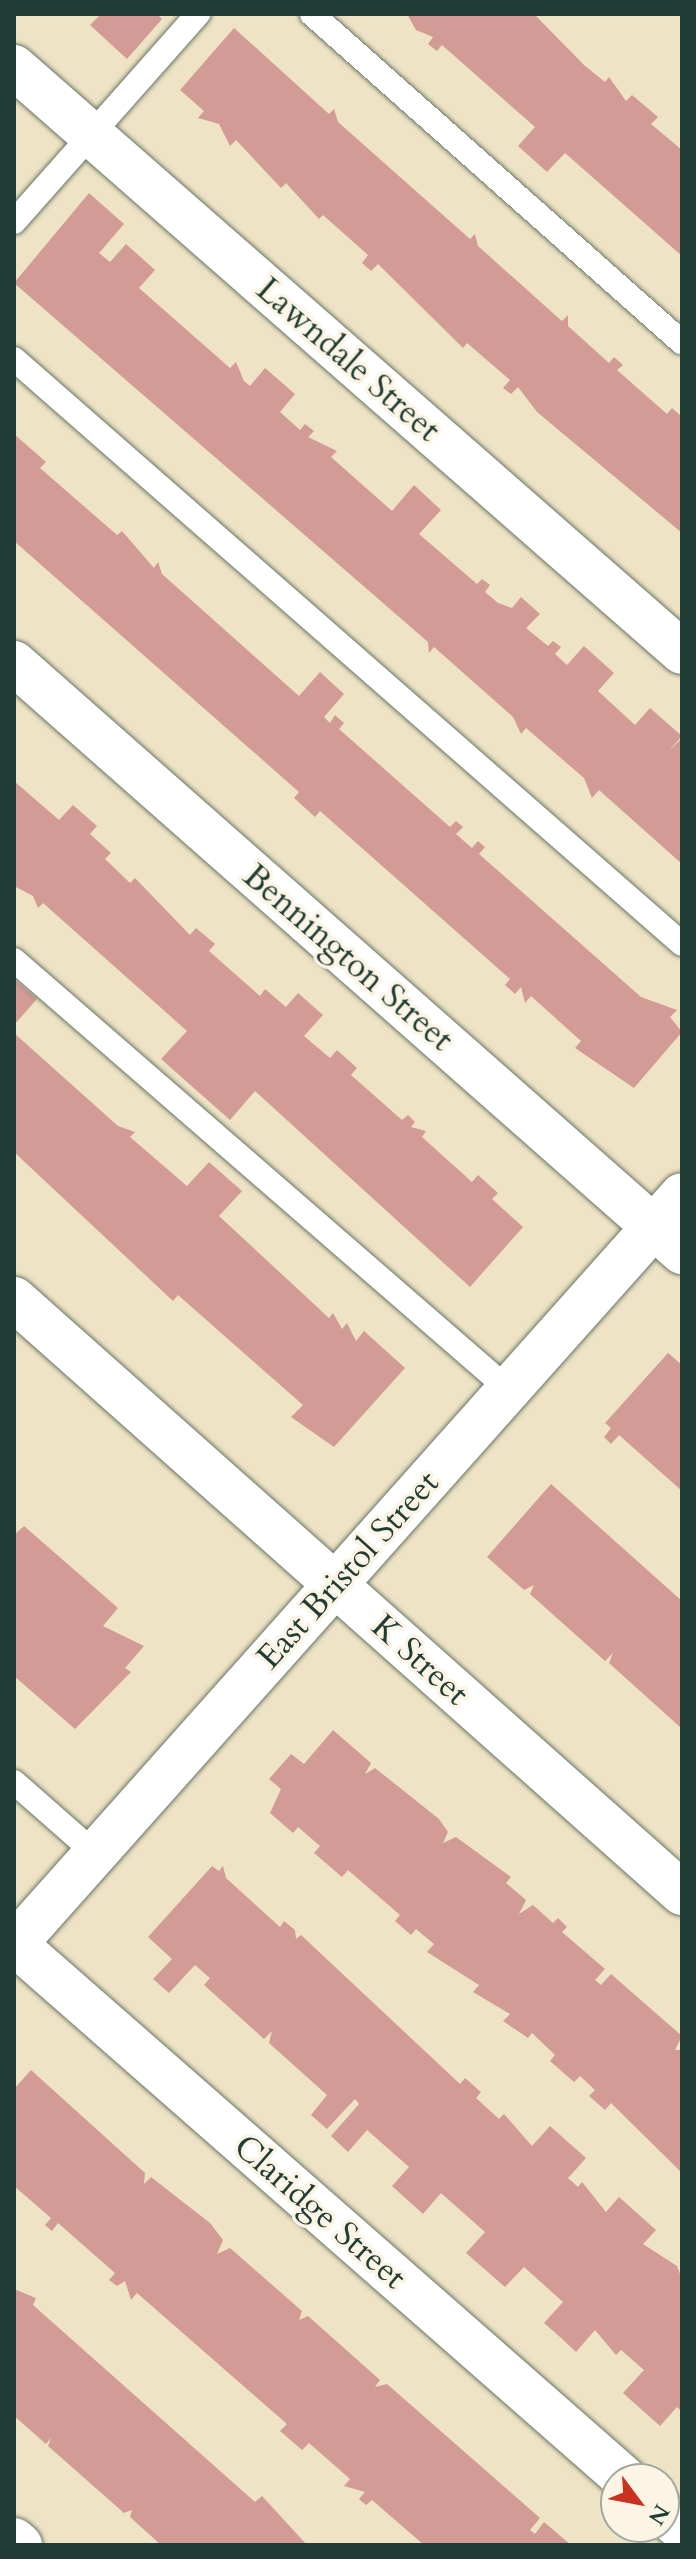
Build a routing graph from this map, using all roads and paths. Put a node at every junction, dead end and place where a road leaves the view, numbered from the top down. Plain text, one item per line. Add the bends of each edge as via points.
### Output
1 (198, 14) edge
2 (312, 14) edge
3 (14, 67) edge
4 (91, 135) junction
5 (14, 222) edge
6 (682, 342) edge
7 (14, 359) edge
8 (682, 652) edge
9 (14, 663) edge
10 (682, 944) edge
11 (14, 960) edge
12 (682, 1195) edge
13 (668, 1239) edge
14 (14, 1299) edge
15 (509, 1390) junction
16 (335, 1584) junction
17 (14, 1782) edge
18 (96, 1854) junction
19 (682, 1893) edge
20 (14, 1945) edge
21 (607, 2463) edge
22 (14, 2540) edge
23 (20, 2545) edge

1 - 4 lane
2 - 6 lane
3 - 4 street, Lawndale Street
4 - 5 lane
4 - 8 street, Lawndale Street
7 - 10 lane
9 - 13 street, Bennington Street
11 - 15 lane
12 - 13 street, East Bristol Street
13 - 15 street, East Bristol Street
14 - 16 street, K Street
15 - 16 street, East Bristol Street
16 - 18 street, East Bristol Street
16 - 19 street, K Street
17 - 18 lane
18 - 20 street, East Bristol Street
20 - 21 street, Claridge Street
22 - 23 street

